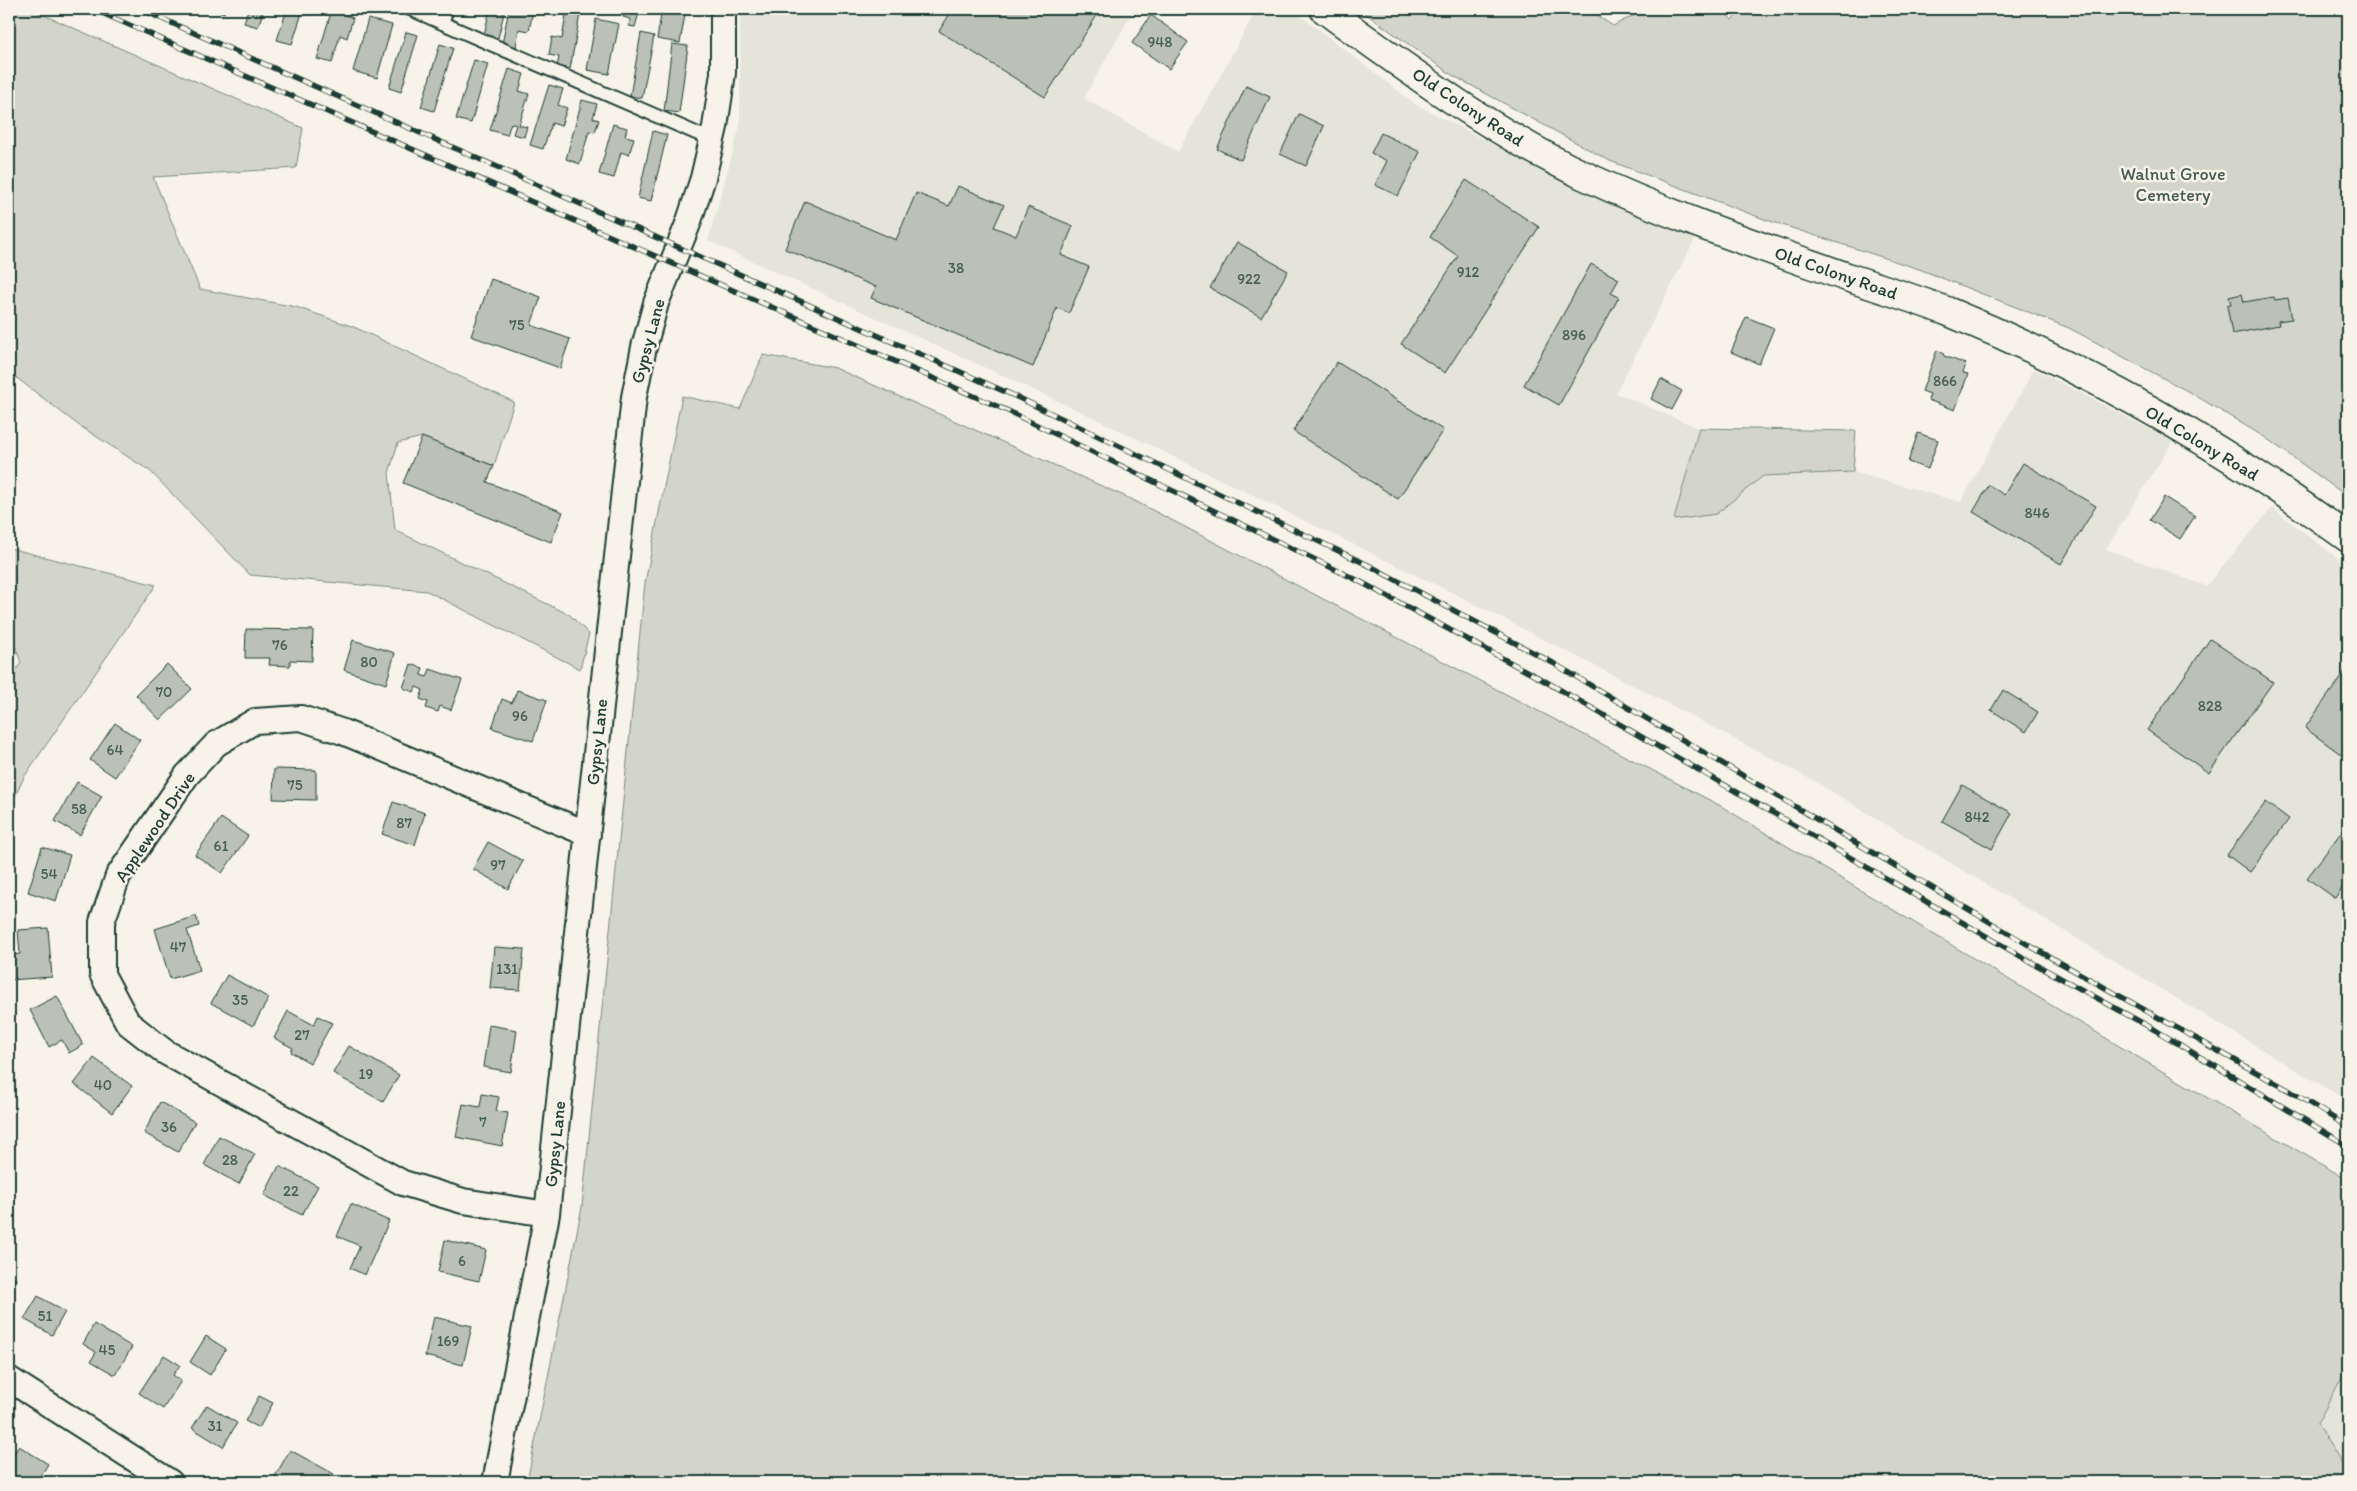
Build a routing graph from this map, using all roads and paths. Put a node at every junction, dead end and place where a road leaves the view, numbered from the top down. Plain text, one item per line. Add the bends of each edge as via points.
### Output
1 (410, 9) edge
2 (447, 9) edge
3 (723, 9) edge
4 (1324, 9) edge
5 (442, 24) junction
6 (712, 140) junction
7 (2348, 538) edge
8 (588, 834) junction
9 (547, 1214) junction
10 (9, 1378) edge
11 (170, 1482) edge
12 (495, 1482) edge

1 - 5 lane
2 - 5 lane
3 - 6 street, Gypsy Lane via 723,73
4 - 7 main road, Old Colony Road via 1454,101 1581,174 1652,206 1946,311 2019,342 2099,382 2177,427 2254,473
5 - 6 lane
6 - 8 street, Gypsy Lane via 688,224 656,303 634,397
8 - 9 street, Gypsy Lane
8 - 9 street, Applewood Drive via 343,732 301,718 255,721 216,744 187,775 118,876 102,922 102,974 128,1023 165,1052 403,1183 462,1201
9 - 12 street, Gypsy Lane
10 - 11 street

